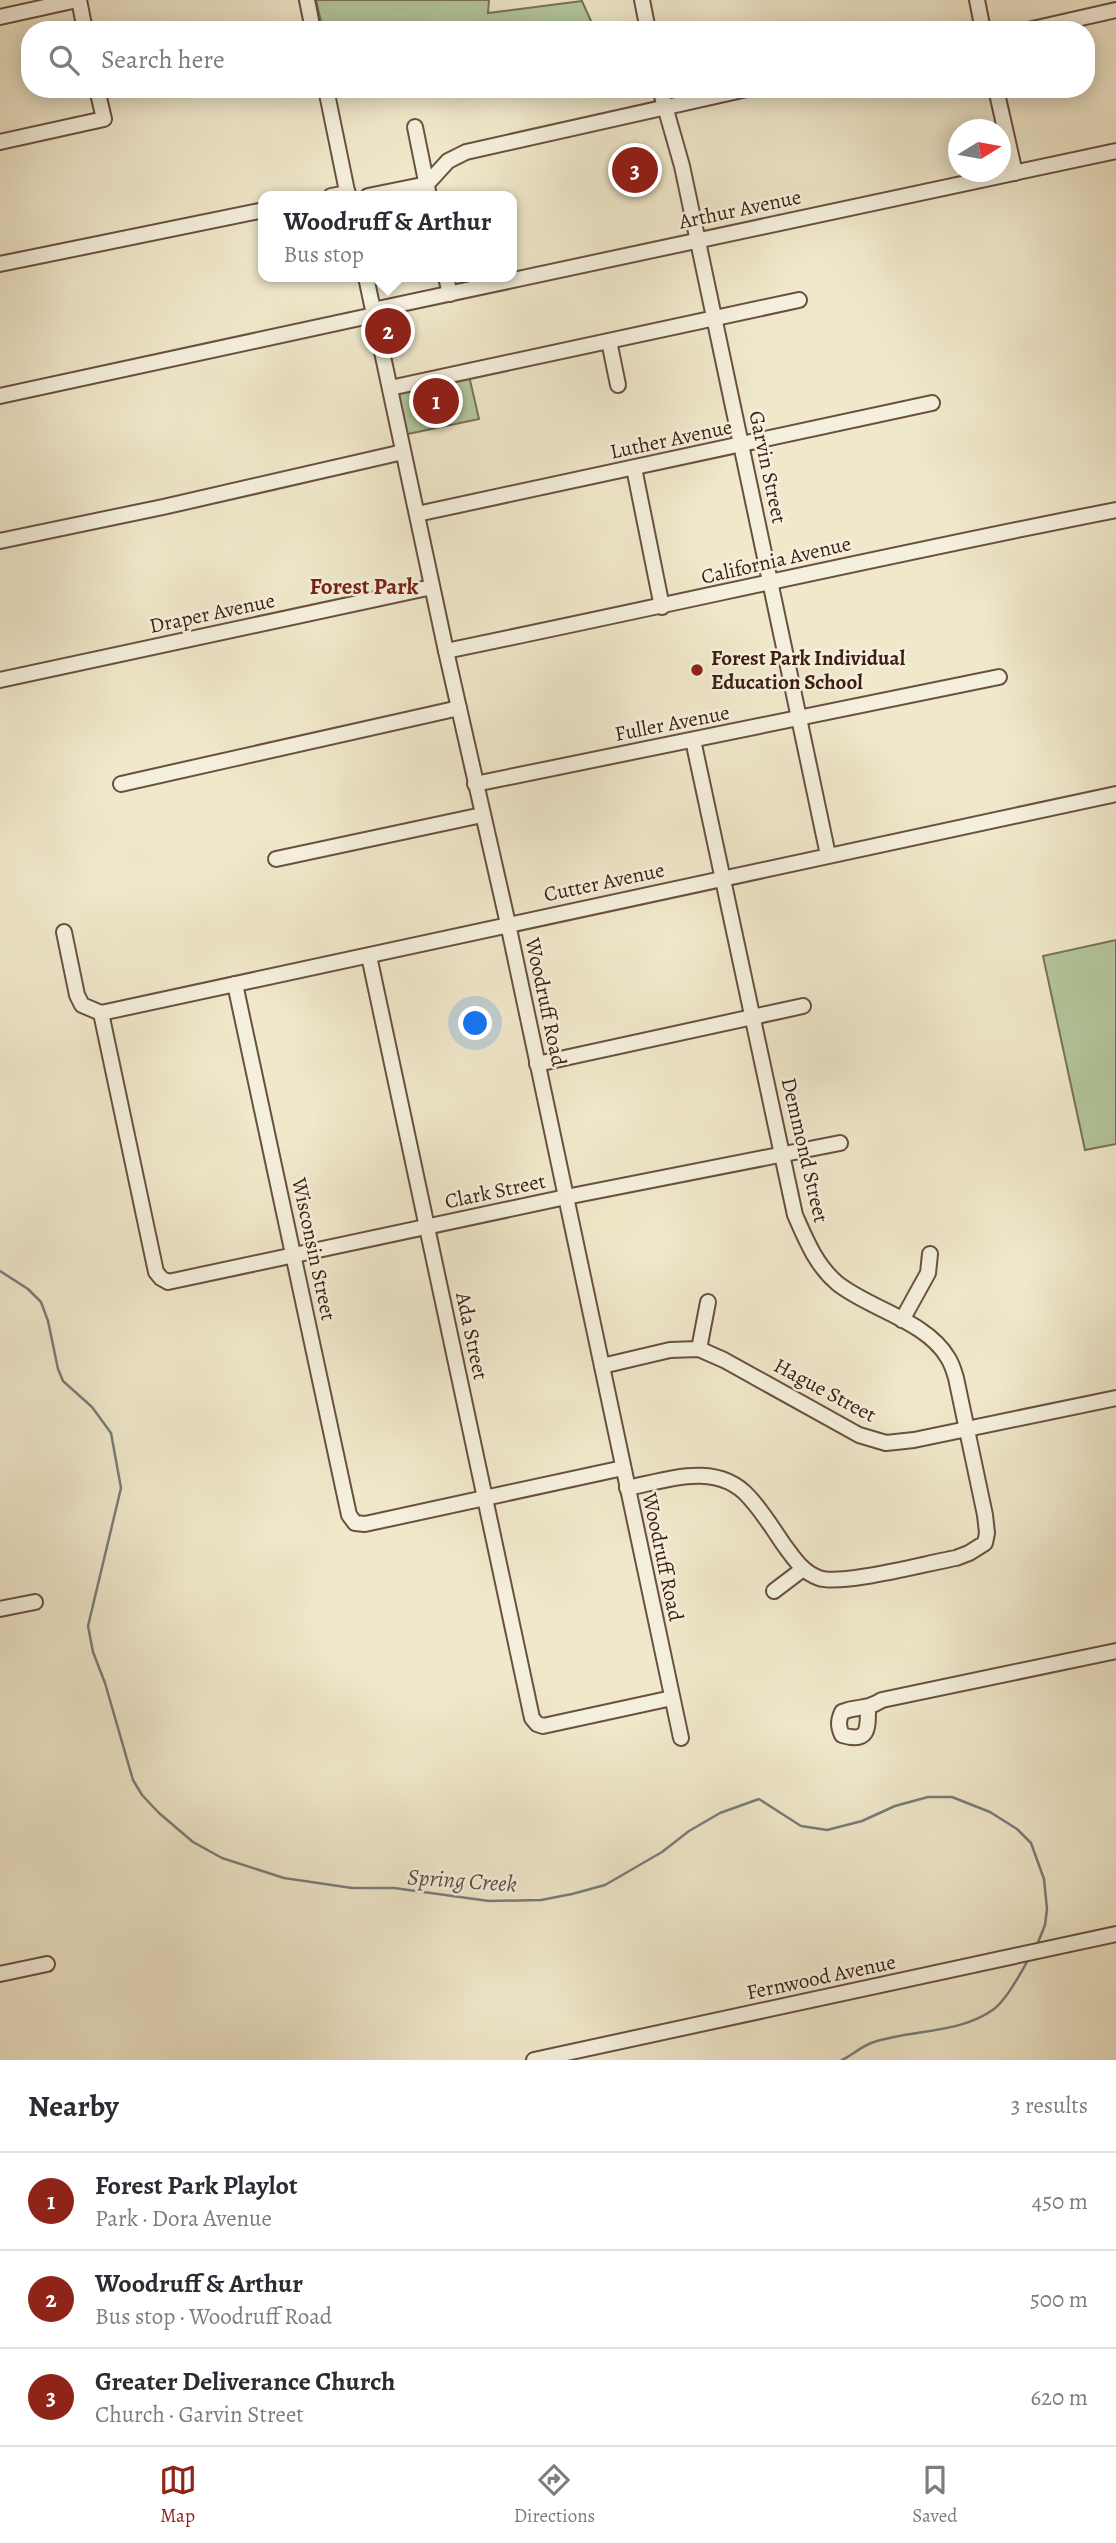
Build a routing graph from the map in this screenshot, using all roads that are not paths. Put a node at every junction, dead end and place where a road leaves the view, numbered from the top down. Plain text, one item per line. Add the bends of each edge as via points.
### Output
1 (78, 0) edge
2 (307, 0) edge
3 (642, 0) edge
4 (977, 0) edge
5 (1116, 10) edge
6 (0, 17) edge
7 (83, 21) edge
8 (311, 21) edge
9 (646, 21) edge
10 (981, 21) edge
11 (1068, 21) edge
12 (99, 98) edge
13 (328, 98) edge
14 (662, 98) edge
15 (706, 98) edge
16 (998, 98) edge
17 (664, 107) junction
18 (415, 127) dead end
19 (0, 142) edge
20 (1116, 151) edge
21 (1015, 173) junction
22 (428, 190) edge
23 (347, 191) edge
24 (258, 210) edge
25 (698, 240) junction
26 (0, 264) edge
27 (517, 279) edge
28 (367, 282) edge
29 (447, 282) edge
30 (505, 282) edge
31 (450, 294) junction
32 (799, 300) dead end
33 (373, 313) junction
34 (714, 319) junction
35 (609, 341) junction
36 (618, 385) dead end
37 (390, 388) junction
38 (0, 396) edge
39 (932, 403) dead end
40 (742, 446) junction
41 (403, 452) junction
42 (634, 468) junction
43 (1116, 510) edge
44 (417, 514) junction
45 (0, 541) edge
46 (770, 582) junction
47 (432, 587) junction
48 (662, 607) junction
49 (446, 651) junction
50 (999, 677) dead end
51 (0, 680) edge
52 (459, 708) junction
53 (799, 719) junction
54 (694, 740) junction
55 (121, 784) dead end
56 (475, 784) junction
57 (1116, 794) edge
58 (482, 815) junction
59 (828, 855) junction
60 (276, 859) dead end
61 (722, 878) junction
62 (508, 925) junction
63 (64, 932) dead end
64 (369, 956) junction
65 (235, 984) junction
66 (803, 1006) dead end
67 (101, 1013) junction
68 (752, 1016) junction
69 (537, 1063) junction
70 (840, 1143) dead end
71 (783, 1154) junction
72 (566, 1197) junction
73 (427, 1228) junction
74 (930, 1254) dead end
75 (295, 1256) junction
76 (708, 1302) dead end
77 (902, 1320) junction
78 (699, 1349) junction
79 (601, 1366) junction
80 (1116, 1398) edge
81 (967, 1429) junction
82 (623, 1468) junction
83 (627, 1489) junction
84 (486, 1498) junction
85 (803, 1569) junction
86 (774, 1591) dead end
87 (35, 1602) dead end
88 (0, 1609) edge
89 (1116, 1651) edge
90 (672, 1698) junction
91 (868, 1709) dead end
92 (681, 1738) dead end
93 (1116, 1934) edge
94 (47, 1964) dead end
95 (0, 1974) edge
96 (534, 2060) edge

1 - 6 street
1 - 7 street
2 - 8 street
3 - 9 street
4 - 10 street
5 - 11 street
12 - 19 street via 104,119
13 - 23 street
14 - 17 street, Garvin Street
15 - 17 street
16 - 21 street
17 - 22 street via 466,152 448,161
17 - 25 street, Garvin Street
18 - 22 street
20 - 21 street, Arthur Avenue
21 - 25 street, Arthur Avenue
24 - 26 street
25 - 27 street, Arthur Avenue
25 - 34 street, Garvin Street
28 - 33 street, Woodruff Road
29 - 31 street
30 - 31 street, Arthur Avenue
31 - 33 street, Arthur Avenue
32 - 34 street
33 - 37 street, Woodruff Road
33 - 38 street, Arthur Avenue
34 - 35 street
34 - 40 street, Garvin Street
35 - 36 street
35 - 37 street
37 - 41 street, Woodruff Road
39 - 40 street, Luther Avenue
40 - 42 street, Luther Avenue
40 - 46 street, Garvin Street
41 - 44 street, Woodruff Road
41 - 45 street
42 - 44 street, Luther Avenue
42 - 48 street
43 - 46 street, California Avenue
44 - 47 street, Woodruff Road
46 - 48 street, California Avenue
46 - 53 street, Garvin Street
47 - 49 street, Woodruff Road
47 - 51 street, Draper Avenue
48 - 49 street, California Avenue
49 - 52 street, Woodruff Road
50 - 53 street, Fuller Avenue
52 - 55 street
52 - 56 street, Woodruff Road
53 - 54 street, Fuller Avenue
53 - 59 street, Garvin Street
54 - 56 street, Fuller Avenue
54 - 61 street, Demmond Street
56 - 58 street, Woodruff Road
57 - 59 street, Cutter Avenue
58 - 60 street
58 - 62 street, Woodruff Road
59 - 61 street, Cutter Avenue
61 - 62 street, Cutter Avenue
61 - 68 street, Demmond Street
62 - 64 street, Cutter Avenue
62 - 69 street, Woodruff Road
63 - 67 street via 76,995 82,1005
64 - 65 street, Cutter Avenue
64 - 73 street, Ada Street
65 - 67 street, Cutter Avenue
65 - 75 street, Wisconsin Street
66 - 68 street
67 - 75 street, Clark Street via 156,1272 168,1282
68 - 69 street
68 - 71 street, Demmond Street
69 - 72 street, Woodruff Road
70 - 71 street, Clark Street
71 - 72 street, Clark Street
71 - 77 street, Demmond Street via 795,1215 813,1255 835,1282
72 - 73 street, Clark Street
72 - 79 street, Woodruff Road
73 - 75 street, Clark Street
73 - 84 street, Ada Street
74 - 77 street via 928,1273
75 - 84 street, Wisconsin Street via 349,1515 355,1523
76 - 78 street
77 - 81 street, Demmond Street via 931,1338 948,1356
78 - 79 street, Hague Street via 670,1350
78 - 81 street, Hague Street via 869,1438 886,1443
79 - 82 street, Woodruff Road
80 - 81 street, Hague Street
81 - 85 street, Demmond Street via 985,1515 985,1543 956,1558 841,1581
82 - 83 street, Woodruff Road
82 - 84 street
83 - 85 street via 686,1476 728,1480 748,1496
83 - 90 street, Woodruff Road
84 - 90 street, Ada Street via 532,1718 537,1724
85 - 86 street
87 - 88 street
89 - 91 street via 882,1700
90 - 92 street, Woodruff Road
93 - 96 street, Fernwood Avenue
94 - 95 street

